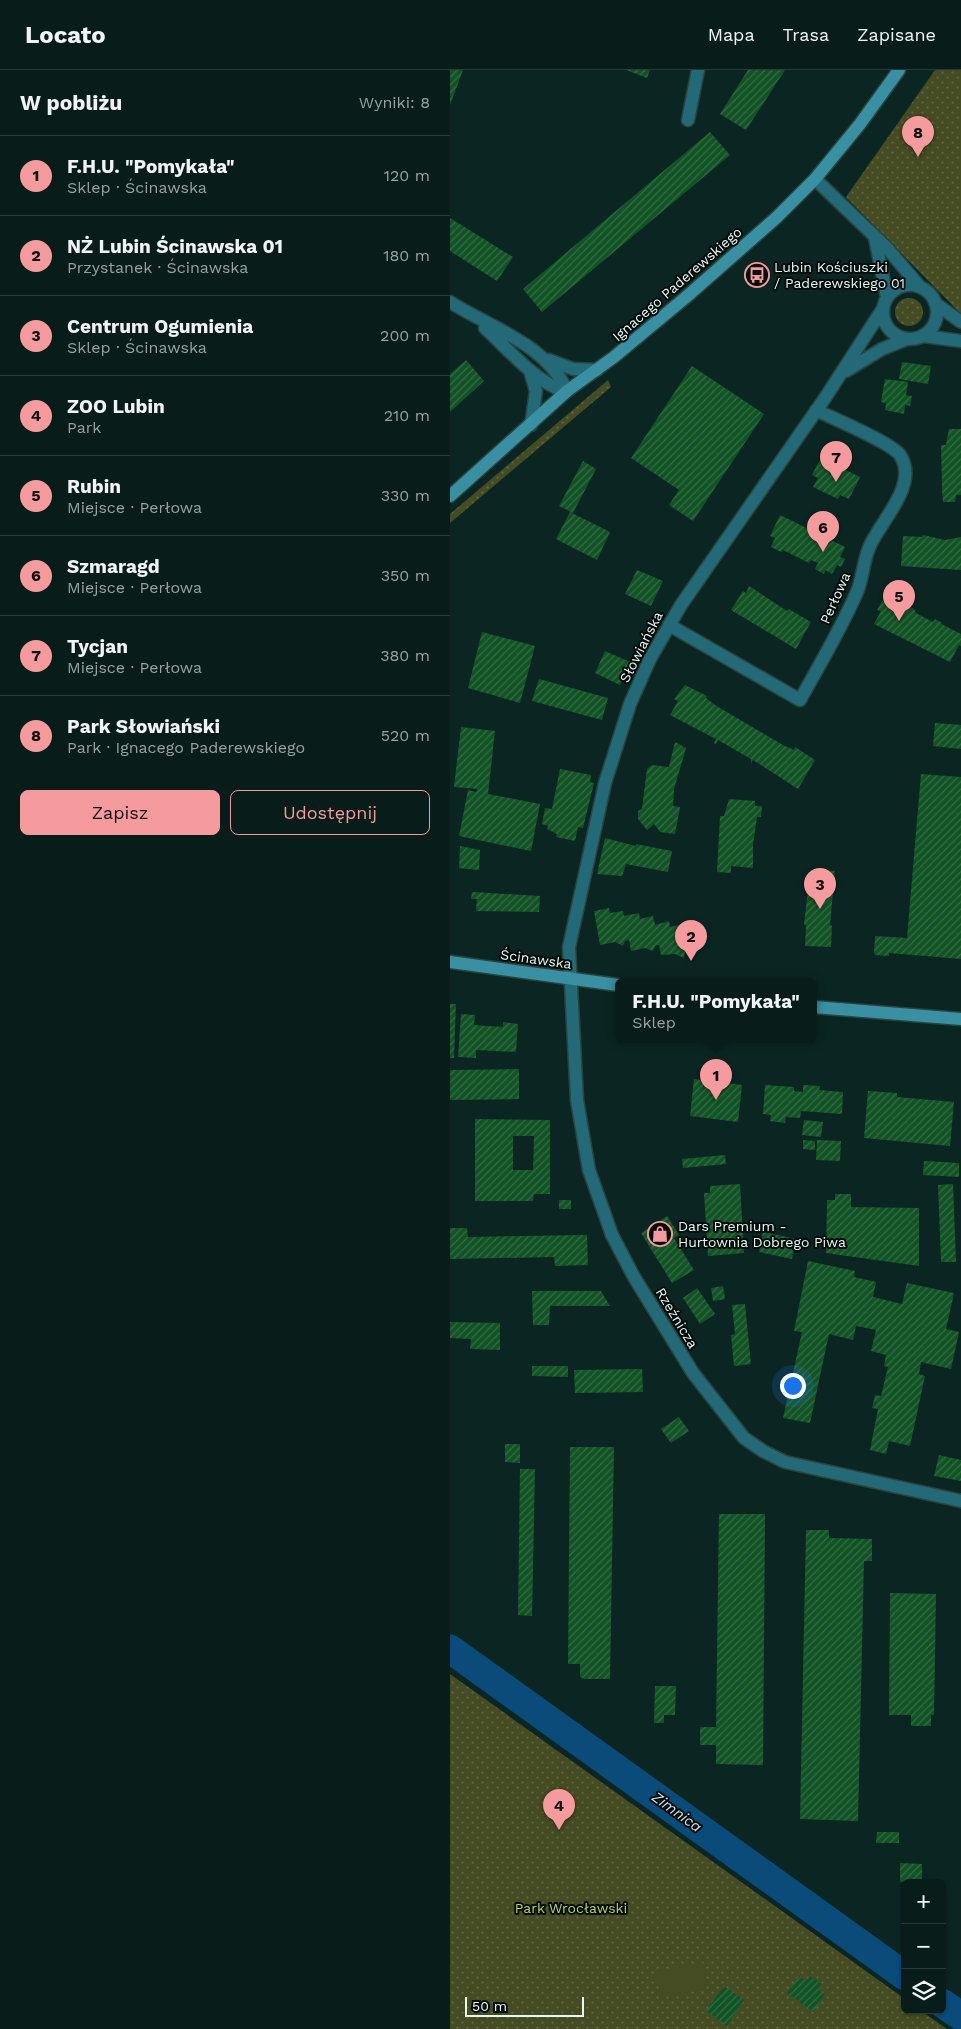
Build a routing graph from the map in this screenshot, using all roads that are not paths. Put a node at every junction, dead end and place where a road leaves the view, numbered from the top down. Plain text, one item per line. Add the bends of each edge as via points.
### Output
1 (698, 70) edge
2 (899, 70) edge
3 (688, 120) dead end
4 (816, 179) junction
5 (875, 238) junction
6 (920, 287) junction
7 (886, 297) junction
8 (450, 302) edge
9 (935, 302) junction
10 (882, 310) junction
11 (474, 318) junction
12 (961, 322) edge
13 (924, 336) junction
14 (907, 339) junction
15 (961, 341) edge
16 (537, 354) junction
17 (597, 370) junction
18 (530, 371) junction
19 (842, 373) junction
20 (567, 391) junction
21 (816, 410) junction
22 (531, 425) junction
23 (450, 496) edge
24 (669, 625) junction
25 (450, 962) edge
26 (572, 978) junction
27 (615, 985) edge
28 (817, 1007) edge
29 (961, 1018) edge
30 (961, 1502) edge

1 - 3 street
2 - 4 street, Ignacego Paderewskiego
4 - 5 street
4 - 17 street, Ignacego Paderewskiego via 685,298
5 - 6 street
5 - 7 street
6 - 7 street via 904,285
6 - 9 street
7 - 10 street
8 - 11 street
9 - 12 street
9 - 13 street via 936,320
10 - 14 street via 892,333
10 - 19 street, Słowiańska
11 - 16 street via 508,334
11 - 18 street
13 - 14 street
13 - 15 street
14 - 19 street via 882,349
16 - 17 street via 560,366
16 - 20 street via 556,370
17 - 20 street, Ignacego Paderewskiego
18 - 20 street via 557,390
18 - 22 street via 536,391
19 - 21 street, Słowiańska
20 - 22 street, Ignacego Paderewskiego
21 - 24 street, Słowiańska
21 - 24 street, Perłowa via 894,449 903,462 904,477 896,506 868,550 856,593 800,700
22 - 23 street, Ignacego Paderewskiego
24 - 26 street, Słowiańska via 630,704 605,783 569,947
25 - 26 street, Ścinawska
26 - 27 street, Ścinawska
26 - 30 street, Rzeźnicza via 577,1100 589,1170 612,1235 693,1373 744,1438 785,1462
28 - 29 street

